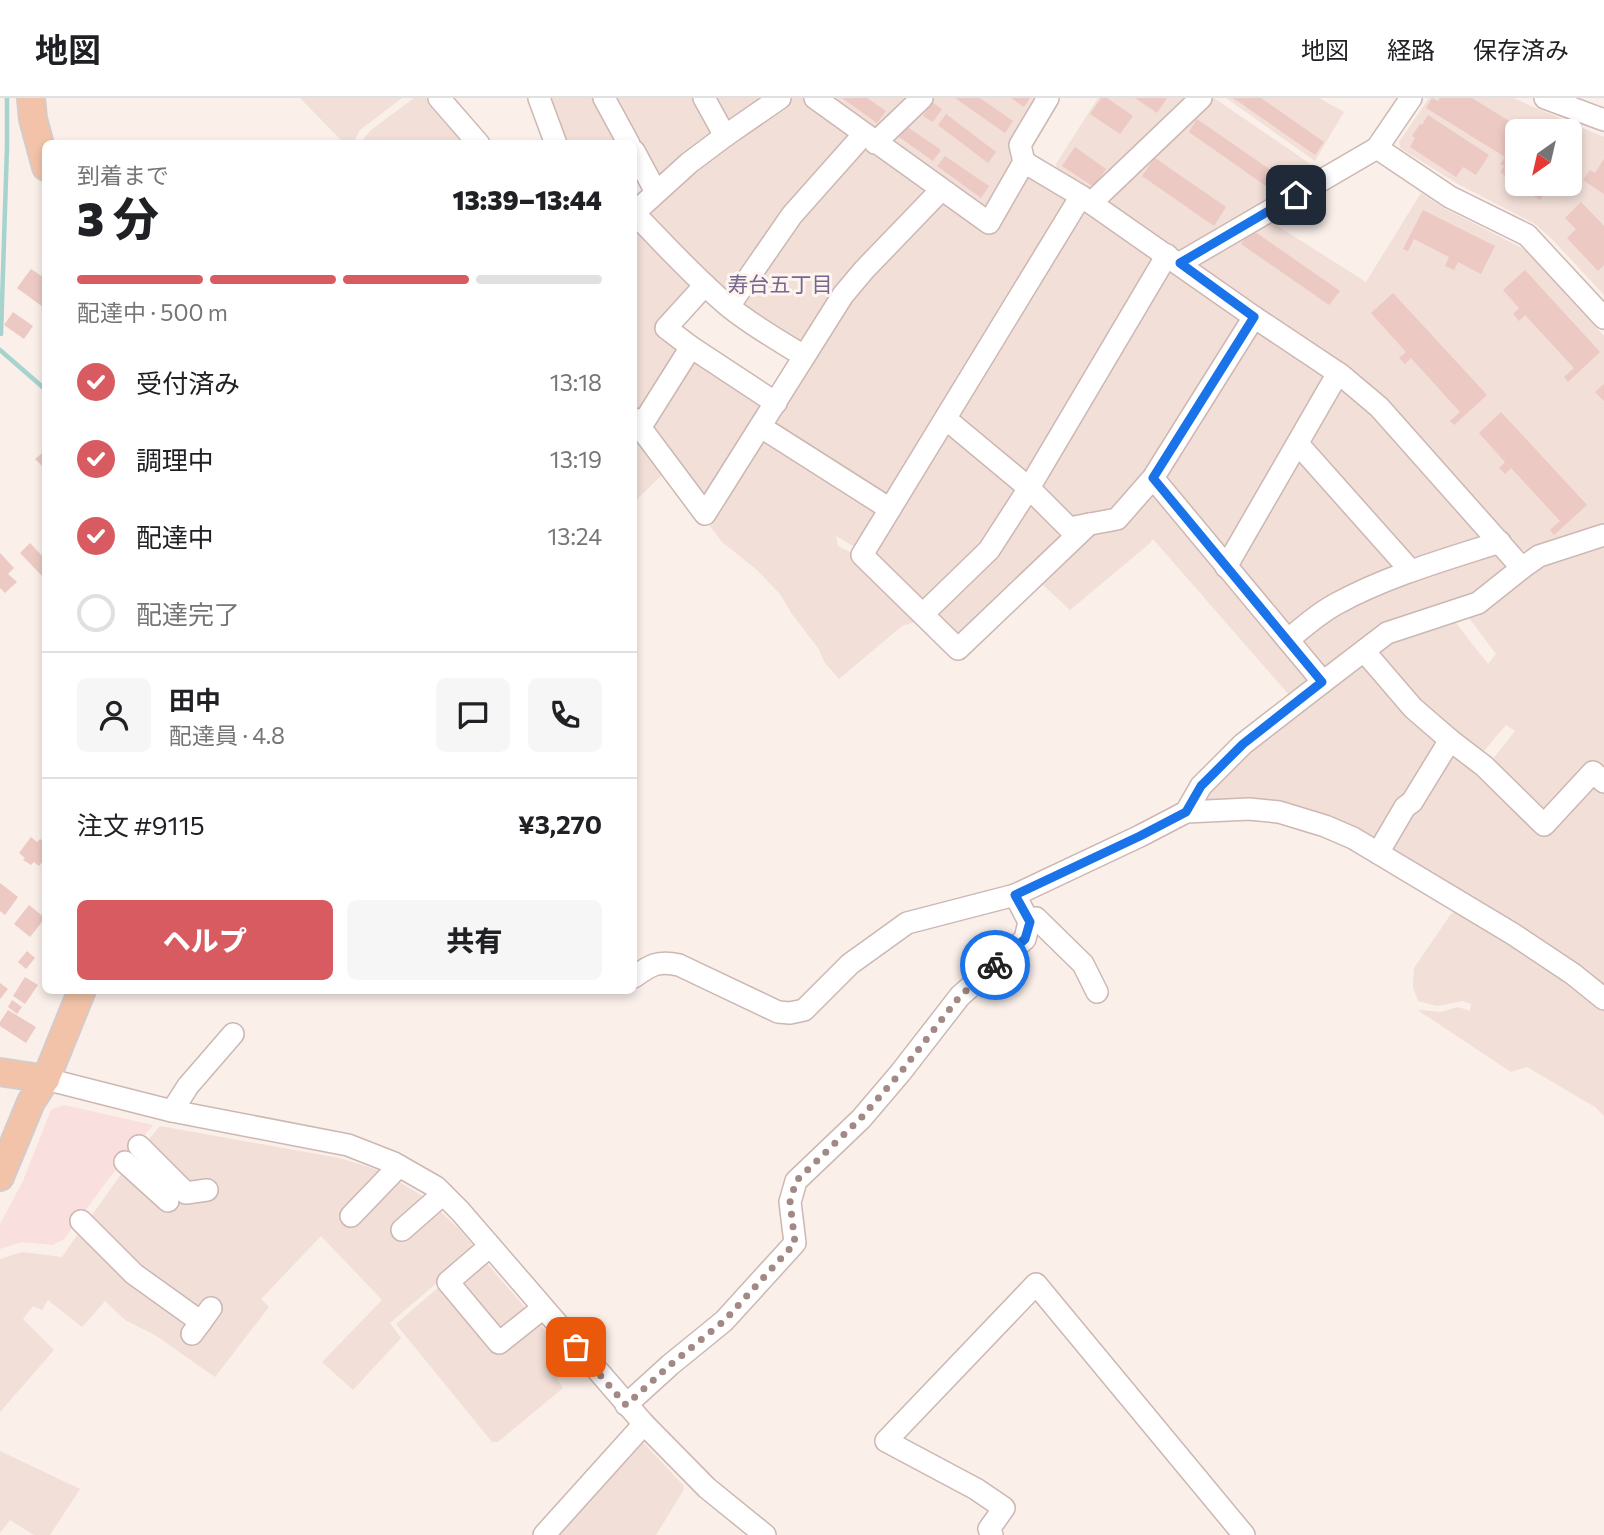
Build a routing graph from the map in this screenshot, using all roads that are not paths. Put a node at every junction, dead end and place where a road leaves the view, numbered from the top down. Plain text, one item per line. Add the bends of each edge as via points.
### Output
1 (31, 98) edge
2 (439, 98) edge
3 (539, 98) edge
4 (604, 98) edge
5 (704, 98) edge
6 (780, 98) edge
7 (815, 98) edge
8 (922, 98) edge
9 (1048, 98) edge
10 (1411, 98) edge
11 (1545, 98) edge
12 (1197, 99) edge
13 (1604, 120) edge
14 (725, 136) junction
15 (870, 139) junction
16 (471, 140) edge
17 (555, 140) edge
18 (627, 140) edge
19 (1377, 148) junction
20 (42, 152) edge
21 (637, 157) edge
22 (1024, 162) junction
23 (941, 190) junction
24 (656, 192) junction
25 (1086, 200) junction
26 (637, 210) edge
27 (637, 216) edge
28 (1174, 259) junction
29 (705, 285) junction
30 (729, 306) junction
31 (1254, 317) junction
32 (1604, 318) edge
33 (691, 347) junction
34 (804, 356) junction
35 (1338, 373) junction
36 (776, 403) junction
37 (946, 419) junction
38 (637, 423) edge
39 (761, 427) junction
40 (1298, 444) junction
41 (1153, 478) junction
42 (1029, 488) junction
43 (890, 509) junction
44 (1089, 524) junction
45 (1604, 535) edge
46 (1500, 542) junction
47 (1226, 566) junction
48 (1522, 568) junction
49 (1410, 571) junction
50 (923, 614) junction
51 (1288, 640) junction
52 (1364, 651) junction
53 (1322, 682) junction
54 (1450, 740) junction
55 (1604, 782) edge
56 (1186, 812) junction
57 (1378, 853) junction
58 (1015, 895) junction
59 (1030, 922) junction
60 (637, 975) edge
61 (1097, 992) dead end
62 (80, 994) edge
63 (1604, 999) edge
64 (233, 1034) dead end
65 (0, 1072) edge
66 (46, 1079) junction
67 (172, 1111) junction
68 (399, 1166) junction
69 (0, 1177) edge
70 (207, 1190) dead end
71 (443, 1194) junction
72 (168, 1201) dead end
73 (351, 1216) dead end
74 (82, 1221) dead end
75 (402, 1230) dead end
76 (490, 1246) junction
77 (543, 1308) junction
78 (201, 1321) dead end
79 (626, 1405) junction
80 (644, 1424) junction
81 (544, 1535) edge
82 (765, 1535) edge
83 (992, 1535) edge
84 (1244, 1535) edge

1 - 20 main road
2 - 16 street
3 - 17 street
4 - 18 street
5 - 14 street
6 - 14 street
7 - 15 street
8 - 15 street
9 - 22 street via 1020,145
10 - 19 street
11 - 13 street
12 - 25 street
14 - 24 street
15 - 23 street
15 - 30 street via 792,215
19 - 28 street
19 - 32 street via 1450,197 1527,235
21 - 24 street
22 - 23 street via 989,223
22 - 25 street
23 - 34 street via 864,270
24 - 26 street
25 - 28 street
25 - 37 street
27 - 29 street
28 - 31 street
28 - 42 street
29 - 30 street
29 - 33 street via 666,328
30 - 34 street
31 - 35 street
31 - 41 street
33 - 36 street
33 - 38 street
34 - 36 street
35 - 40 street
35 - 46 street via 1379,407
36 - 39 street
37 - 42 street
37 - 43 street
38 - 39 street via 705,514
39 - 43 street
40 - 47 street
40 - 49 street
41 - 44 street via 1117,519
41 - 47 street
42 - 44 street via 1069,528
42 - 50 street via 989,550
43 - 50 street via 862,555
44 - 50 street via 958,649
45 - 48 street via 1539,556
46 - 48 street
46 - 49 street
47 - 51 street
48 - 52 street via 1478,603 1387,632
49 - 51 street via 1335,604
51 - 53 street
52 - 53 street
52 - 54 street via 1413,708
53 - 56 street via 1243,744 1201,786
54 - 55 street via 1484,766 1544,825 1594,772
54 - 57 street
56 - 57 street via 1279,812 1325,826
56 - 58 street
57 - 63 street via 1513,934
58 - 59 street
58 - 60 street via 907,923 850,964 804,1010 790,1013 778,1012 679,965 664,962
59 - 61 street via 1036,918 1083,964
59 - 79 street via 1025,939 960,996 860,1119 796,1181 790,1202 795,1243 724,1321
62 - 66 main road
64 - 67 street
65 - 66 main road
66 - 67 street
66 - 69 main road via 31,1102
67 - 68 street via 348,1145
68 - 71 street
68 - 73 street
70 - 72 street via 186,1194 132,1154
71 - 75 street
71 - 76 street
74 - 78 street via 134,1274
76 - 77 street
76 - 77 street via 448,1282 499,1343
77 - 79 street
79 - 80 street
80 - 81 street
80 - 82 street via 706,1488
83 - 84 street via 989,1529 1003,1508 886,1441 1035,1284

